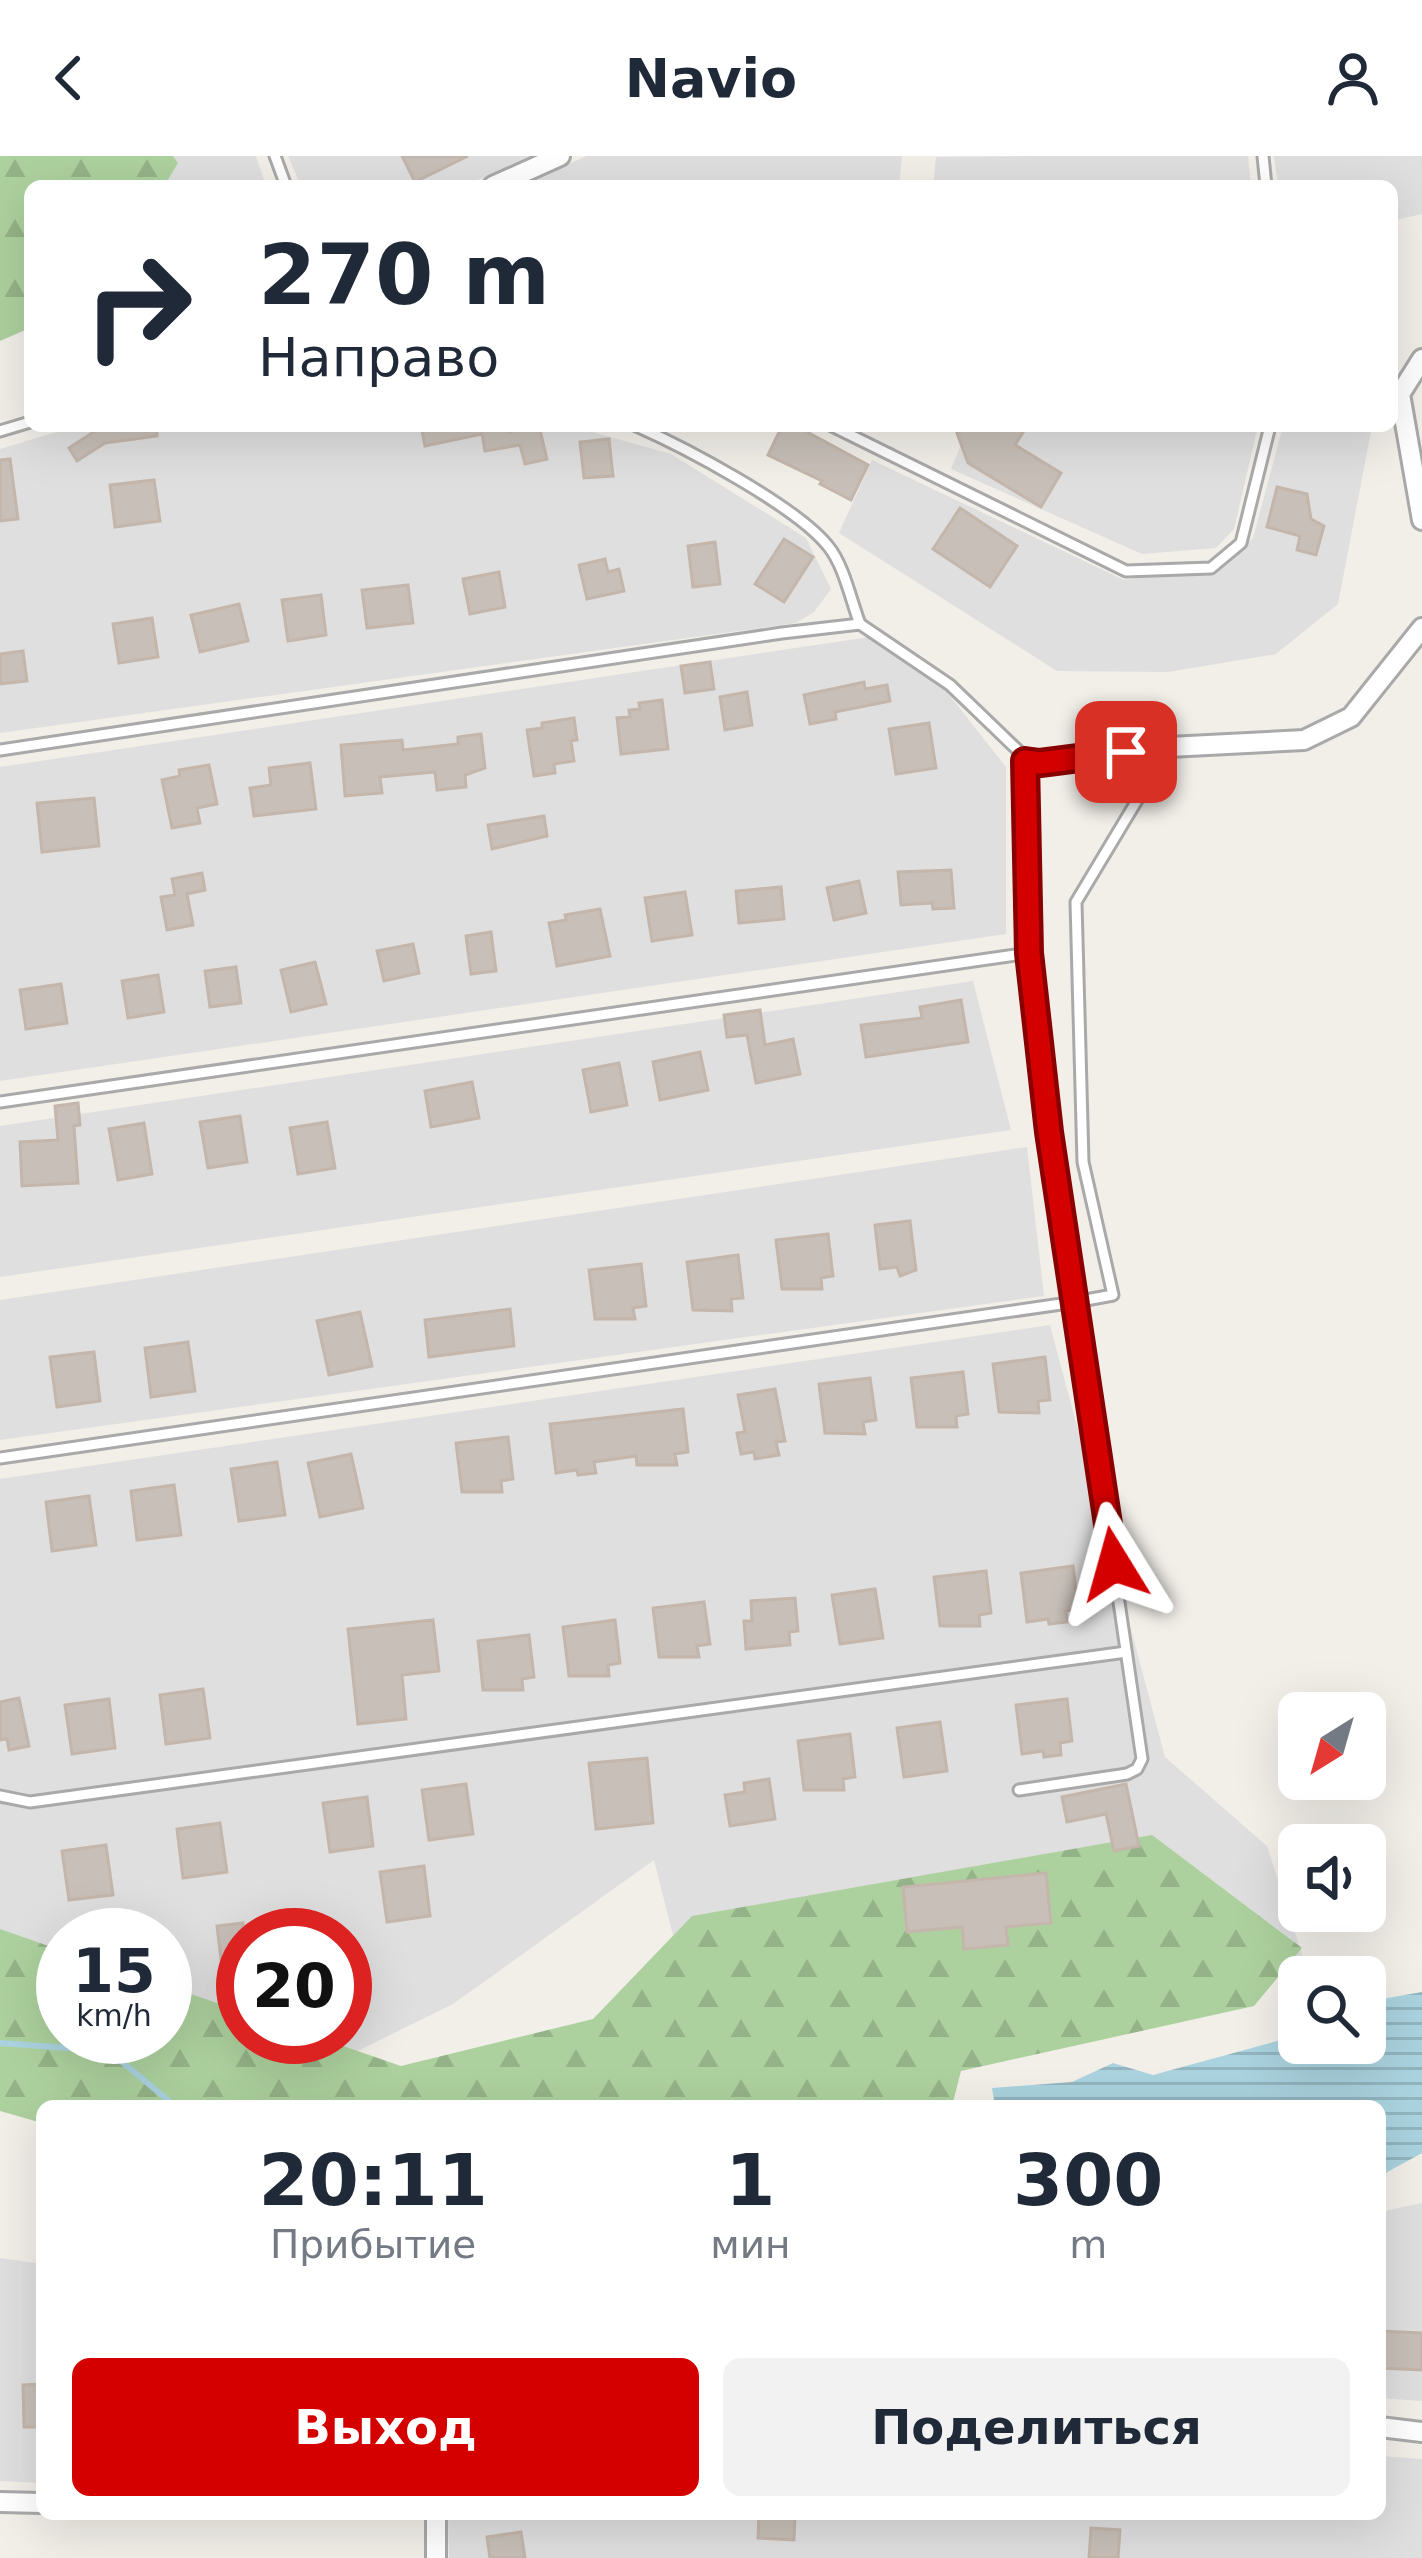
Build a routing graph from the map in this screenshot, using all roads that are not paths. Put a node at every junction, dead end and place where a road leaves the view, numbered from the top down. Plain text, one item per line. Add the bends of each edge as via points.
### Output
1 (560, 156) edge
2 (506, 180) edge
3 (1422, 359) edge
4 (650, 432) edge
5 (844, 432) edge
6 (1268, 432) edge
7 (1422, 520) edge
8 (860, 624) junction
9 (1422, 628) edge
10 (1168, 747) junction
11 (0, 750) edge
12 (1032, 762) junction
13 (1029, 953) junction
14 (0, 1102) edge
15 (1075, 1302) junction
16 (0, 1457) edge
17 (1126, 1652) junction
18 (1019, 1790) dead end
19 (0, 1796) edge
20 (1386, 2428) edge
21 (1422, 2432) edge
22 (0, 2502) edge
23 (36, 2503) edge
24 (436, 2520) edge
25 (436, 2558) edge

1 - 2 street
3 - 7 street via 1400,394
4 - 8 lane via 801,520 831,548
5 - 6 lane via 1126,571 1211,568 1240,543
8 - 11 lane
8 - 12 lane via 950,685
9 - 10 street via 1351,717 1304,740
10 - 12 street
10 - 15 lane via 1076,902 1083,1162 1113,1295
12 - 13 lane
13 - 14 lane
13 - 15 lane
15 - 16 lane
15 - 17 lane
17 - 18 lane via 1137,1769
17 - 19 lane via 30,1802
20 - 21 street
22 - 23 street
24 - 25 street

